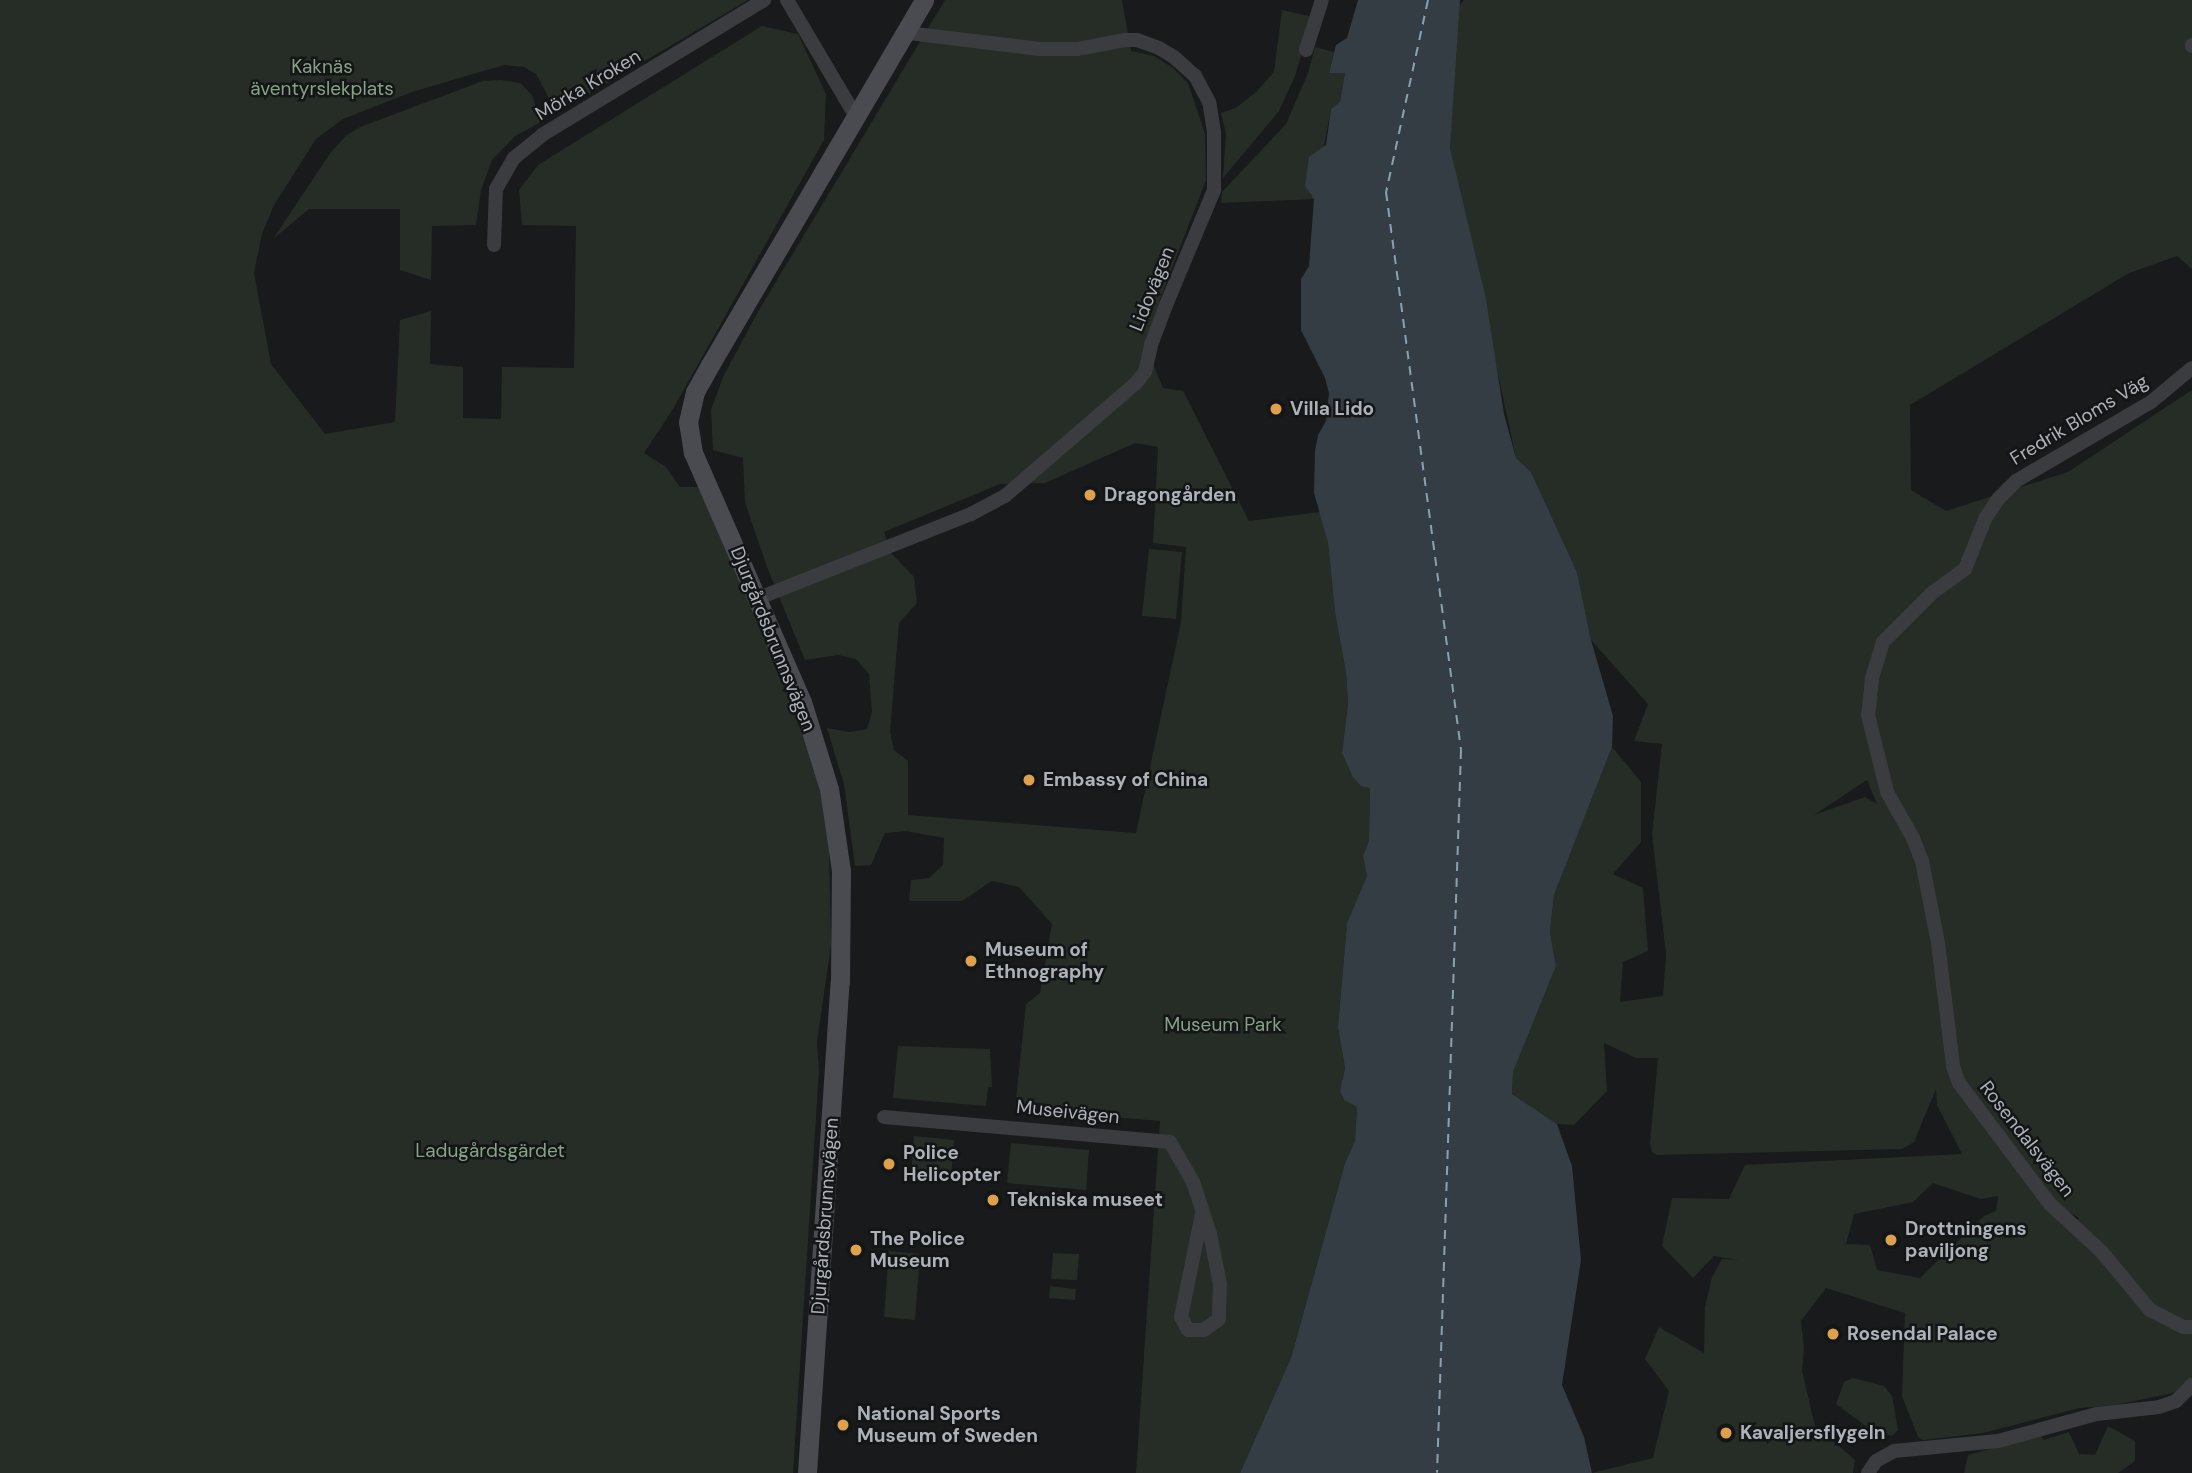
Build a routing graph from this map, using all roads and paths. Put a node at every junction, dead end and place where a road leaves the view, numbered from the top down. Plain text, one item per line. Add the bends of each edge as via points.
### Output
1 (764, 0) edge
2 (787, 0) edge
3 (924, 0) edge
4 (1322, 0) edge
5 (907, 33) junction
6 (1306, 50) dead end
7 (855, 116) junction
8 (494, 246) dead end
9 (2192, 368) edge
10 (759, 598) junction
11 (1890, 797) joint
12 (884, 1117) dead end
13 (1202, 1214) junction
14 (2192, 1327) edge
15 (2192, 1385) edge
16 (807, 1473) edge
17 (1868, 1473) edge

1 - 8 street, Mörka Kroken via 542,135 514,158 496,190
2 - 7 street
3 - 5 street, Djurgårdsbrunnsvägen
4 - 6 street
5 - 7 street, Djurgårdsbrunnsvägen
5 - 10 street, Lidovägen via 1040,49 1077,49 1125,40 1159,48 1195,76 1209,102 1214,190 1166,304 1145,372 1136,383 1005,496 971,514
7 - 10 street, Djurgårdsbrunnsvägen via 690,407 693,453
9 - 11 street, Fredrik Bloms Väg via 2151,402 2016,481 1985,519 1965,569 1932,593 1883,642 1868,715
10 - 16 street, Djurgårdsbrunnsvägen via 816,741 829,789 841,871 839,995
11 - 14 street, Rosendalsvägen via 1922,861 1959,1083 2050,1203 2101,1251 2143,1303 2156,1314
12 - 13 street, Museivägen via 1170,1142 1193,1182
13 - 13 street, Museivägen via 1220,1284 1219,1319 1204,1330 1188,1330 1181,1317
15 - 17 street via 2176,1401 2159,1407 2097,1413 1998,1441 1894,1451 1876,1461

